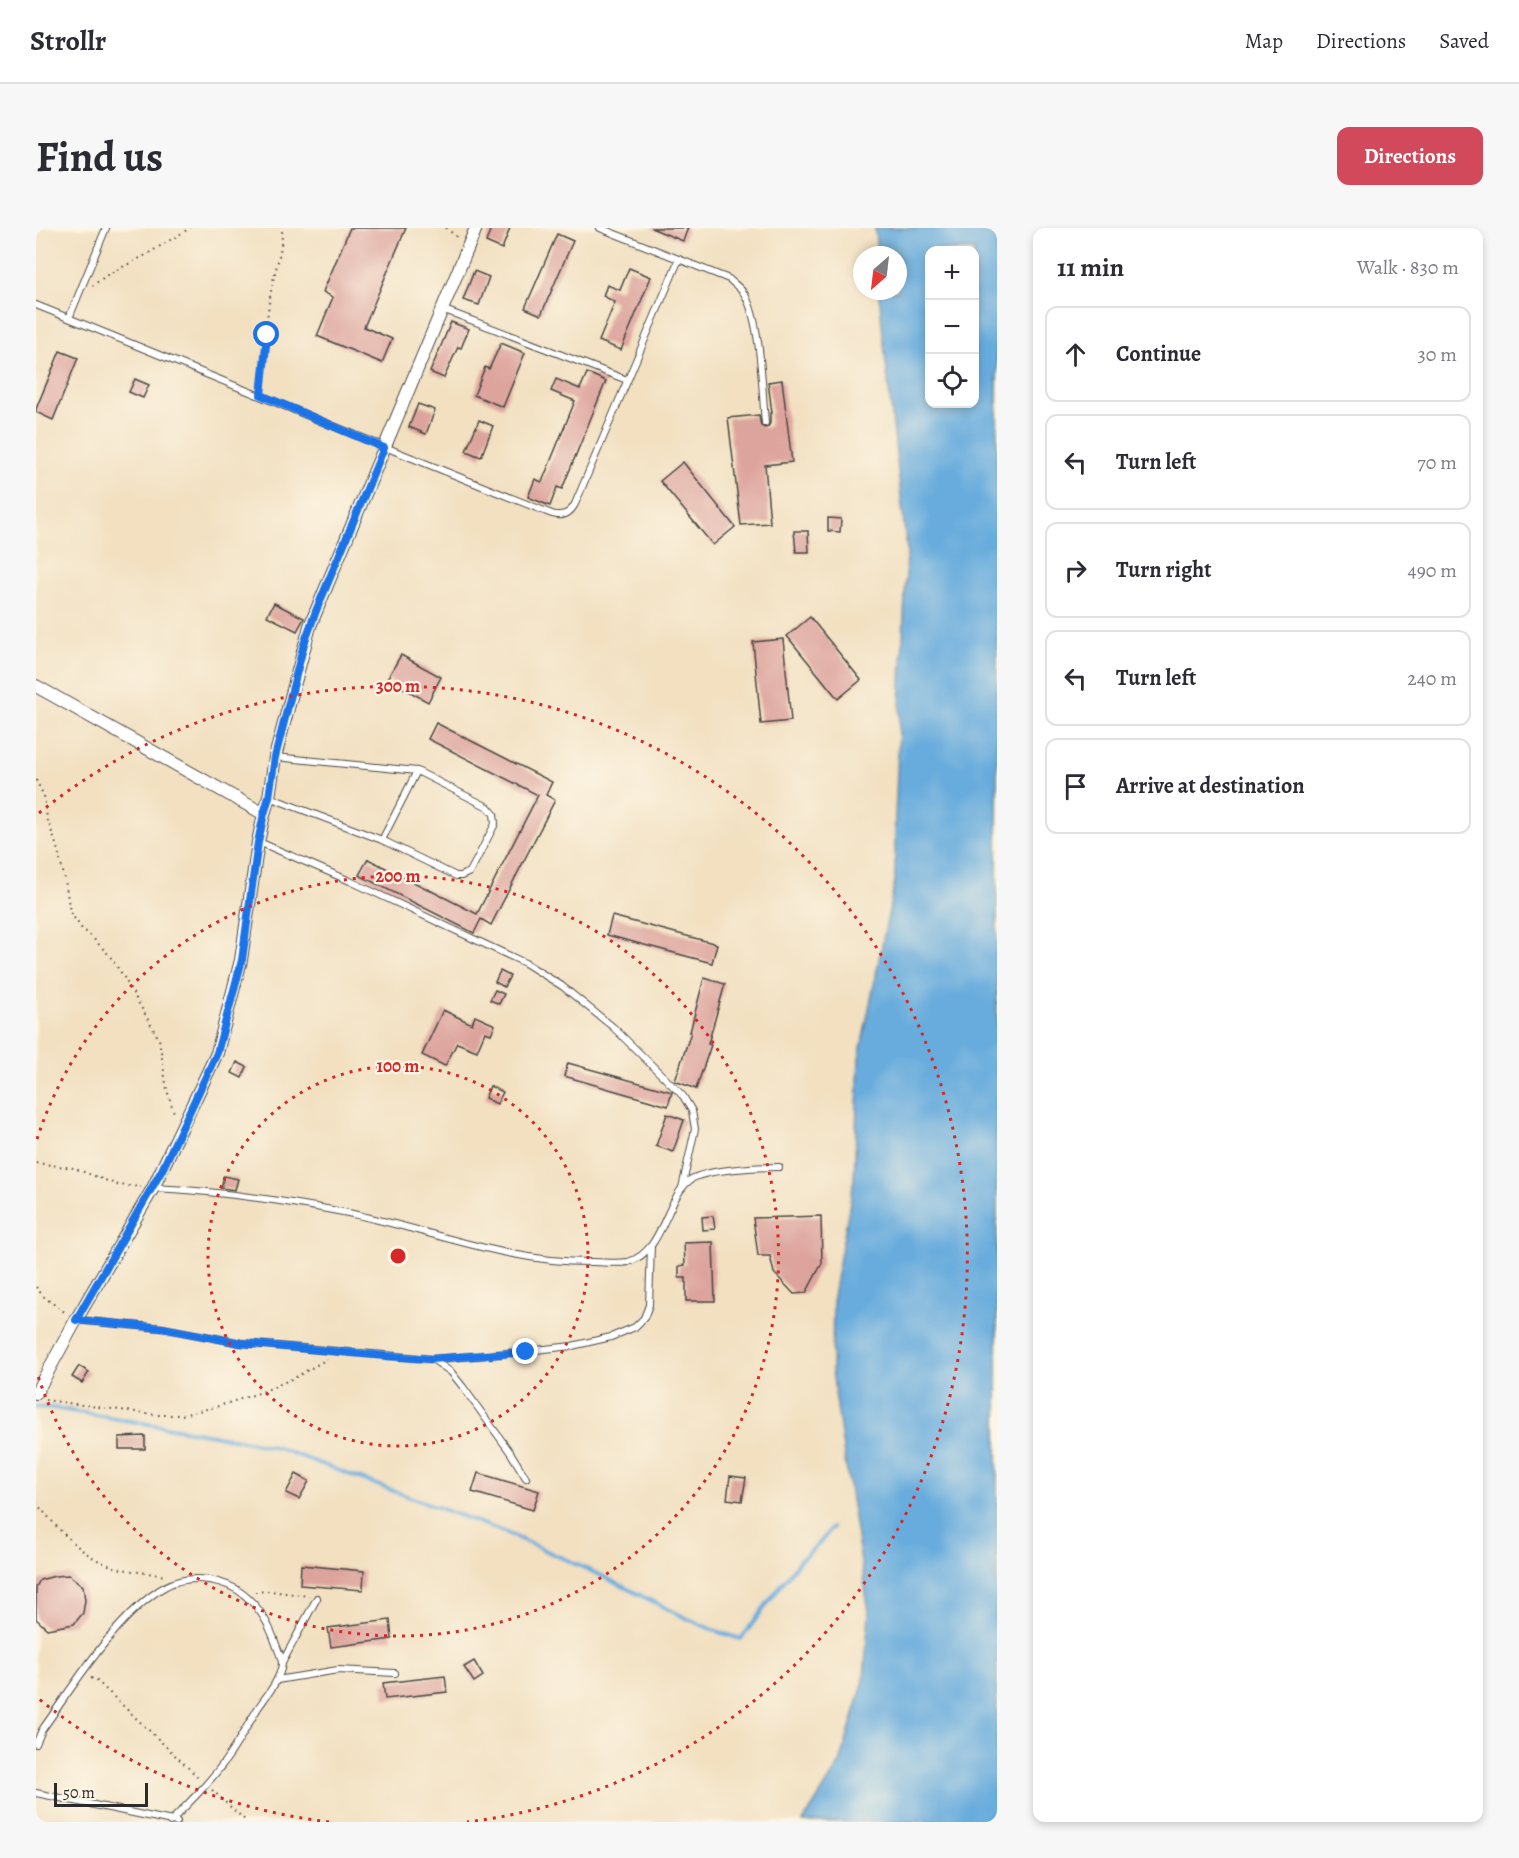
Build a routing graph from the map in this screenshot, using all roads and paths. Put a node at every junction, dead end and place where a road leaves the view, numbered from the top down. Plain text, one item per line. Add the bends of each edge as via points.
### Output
1 (106, 228) edge
2 (190, 228) edge
3 (282, 228) edge
4 (447, 228) edge
5 (476, 228) edge
6 (600, 228) edge
7 (468, 246) junction
8 (679, 259) junction
9 (78, 297) junction
10 (36, 304) edge
11 (442, 309) junction
12 (69, 318) junction
13 (627, 380) junction
14 (261, 395) junction
15 (765, 423) dead end
16 (384, 448) junction
17 (36, 686) edge
18 (275, 757) junction
19 (417, 771) junction
20 (36, 780) edge
21 (269, 797) junction
22 (264, 814) junction
23 (382, 840) junction
24 (258, 842) junction
25 (174, 1113) dead end
26 (36, 1163) edge
27 (779, 1167) dead end
28 (153, 1188) junction
29 (681, 1189) junction
30 (651, 1246) junction
31 (36, 1287) edge
32 (76, 1320) junction
33 (339, 1352) junction
34 (431, 1359) junction
35 (36, 1393) edge
36 (36, 1399) edge
37 (526, 1478) dead end
38 (36, 1503) edge
39 (164, 1576) dead end
40 (244, 1594) junction
41 (317, 1598) joint
42 (282, 1663) junction
43 (394, 1673) dead end
44 (81, 1675) junction
45 (277, 1680) junction
46 (36, 1744) edge
47 (206, 1785) junction
48 (36, 1793) edge
49 (173, 1822) edge
50 (247, 1822) edge

1 - 9 lane
2 - 9 path via 107,275
3 - 14 path via 267,316
4 - 7 path
5 - 7 street
6 - 8 lane
7 - 11 street
8 - 13 lane
8 - 15 lane via 729,279 744,293 752,310 757,339
9 - 12 lane
10 - 12 lane
11 - 13 lane
11 - 16 street
12 - 14 lane
13 - 16 lane via 575,504 566,514 556,515
14 - 16 lane
16 - 18 street via 310,626
17 - 22 street
18 - 19 lane
18 - 21 street
19 - 23 lane
19 - 23 lane via 488,807 495,824 470,872 461,876
20 - 25 path via 57,846 70,912 109,955 159,1039
21 - 22 street
21 - 23 lane
22 - 24 street
24 - 28 street via 242,960 217,1053
24 - 29 lane via 525,963 613,1026 683,1096 692,1111 695,1129
26 - 28 path via 73,1168 118,1185
27 - 29 lane via 746,1167 700,1176
28 - 30 lane via 200,1190 344,1212 508,1254 565,1262 628,1262
28 - 32 street
29 - 30 lane
30 - 34 lane via 649,1305 635,1327 572,1346
31 - 32 path
32 - 33 lane
32 - 35 street
33 - 34 lane
33 - 36 path via 262,1392 188,1414 158,1415
34 - 37 lane via 451,1372 463,1387
38 - 39 path via 88,1555 112,1566
40 - 41 path via 270,1591
40 - 42 lane via 266,1618
40 - 44 lane via 228,1585 202,1579 168,1586 119,1626
41 - 42 lane
42 - 45 lane
43 - 45 lane via 338,1670
44 - 46 lane
44 - 47 path via 96,1680
45 - 47 lane
47 - 49 lane
47 - 50 path
48 - 49 lane

